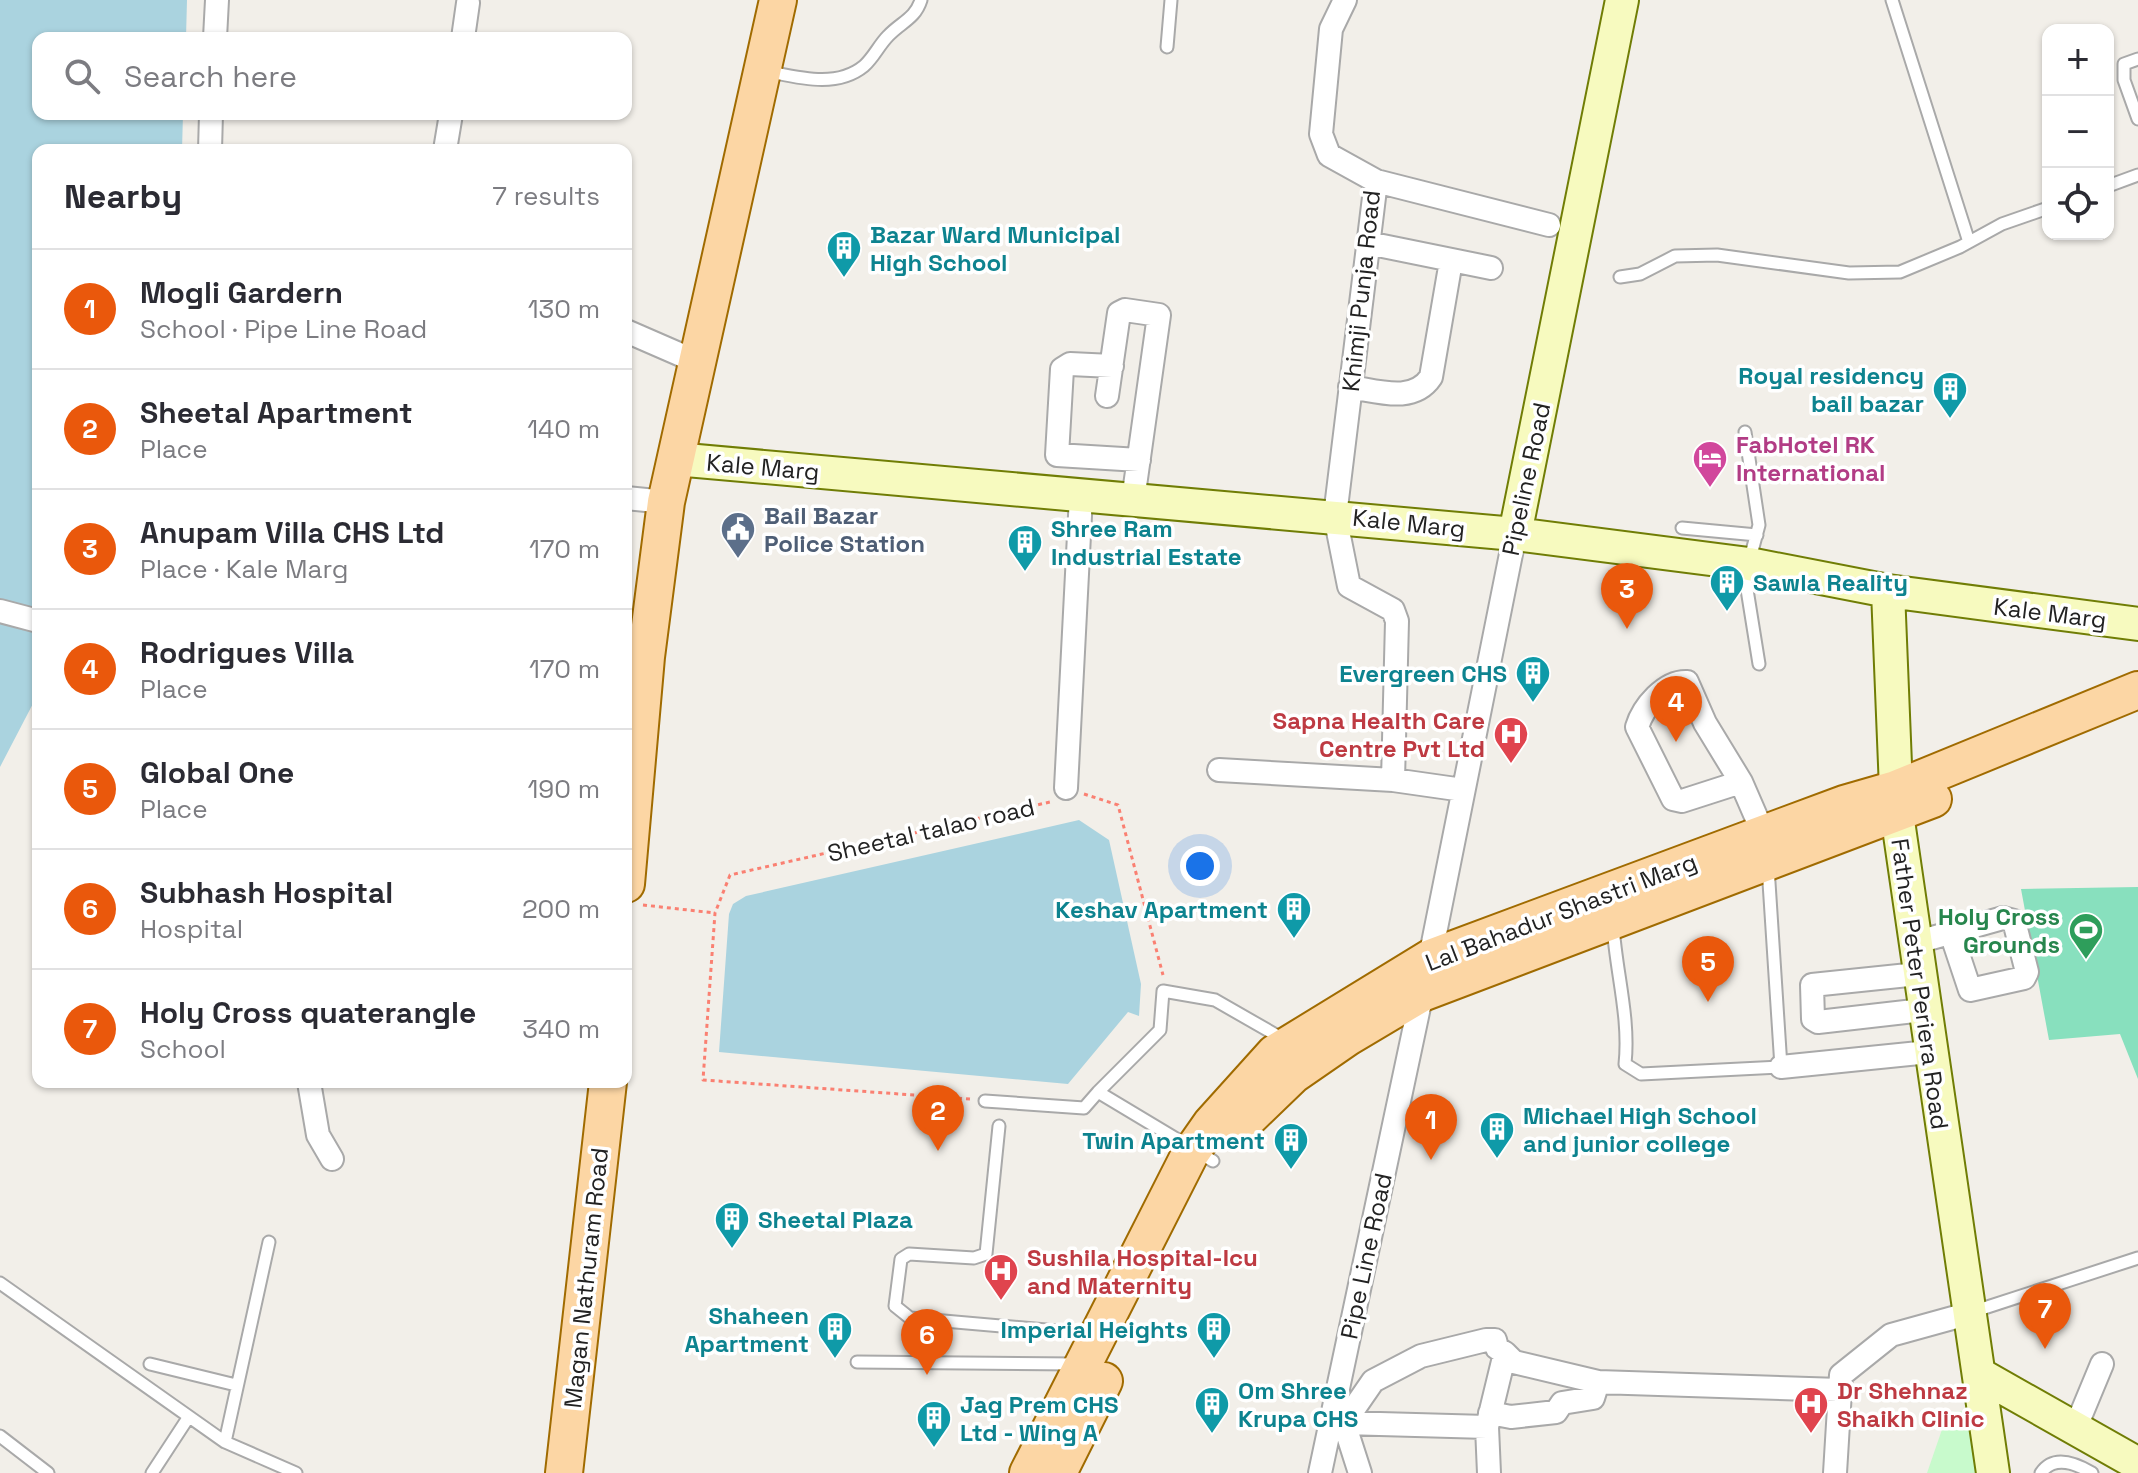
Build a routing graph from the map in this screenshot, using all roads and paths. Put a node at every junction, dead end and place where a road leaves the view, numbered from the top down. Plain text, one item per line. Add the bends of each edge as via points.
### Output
1 (217, 0) edge
2 (778, 0) edge
3 (921, 0) edge
4 (1171, 0) edge
5 (1345, 0) edge
6 (1610, 0) edge
7 (1622, 0) edge
8 (1892, 0) edge
9 (468, 3) dead end
10 (215, 32) edge
11 (464, 32) edge
12 (1167, 47) dead end
13 (2138, 59) edge
14 (763, 70) junction
15 (2138, 119) edge
16 (211, 120) edge
17 (450, 120) edge
18 (210, 144) edge
19 (446, 144) edge
20 (2138, 175) edge
21 (1376, 181) junction
22 (2114, 184) edge
23 (2042, 210) edge
24 (1549, 225) dead end
25 (1969, 242) junction
26 (1368, 243) junction
27 (1451, 261) junction
28 (1491, 268) dead end
29 (1620, 277) dead end
30 (632, 334) edge
31 (695, 361) junction
32 (1112, 366) junction
33 (1350, 387) junction
34 (1107, 396) dead end
35 (1745, 432) dead end
36 (1528, 436) junction
37 (1069, 457) junction
38 (675, 459) junction
39 (1139, 460) junction
40 (1074, 496) junction
41 (632, 499) edge
42 (1133, 500) junction
43 (666, 502) junction
44 (1335, 516) junction
45 (1516, 520) junction
46 (1682, 528) dead end
47 (1753, 549) junction
48 (1888, 591) junction
49 (0, 611) edge
50 (32, 619) edge
51 (2138, 624) edge
52 (636, 657) edge
53 (1759, 664) dead end
54 (2138, 690) edge
55 (2138, 714) edge
56 (1219, 770) dead end
57 (1393, 780) junction
58 (1741, 782) junction
59 (1066, 788) junction
60 (1463, 790) junction
61 (1897, 801) junction
62 (1766, 849) junction
63 (633, 894) edge
64 (715, 913) junction
65 (1613, 921) junction
66 (1951, 933) dead end
67 (1430, 958) junction
68 (1916, 958) junction
69 (1163, 991) junction
70 (1422, 993) junction
71 (1923, 1010) junction
72 (1290, 1043) junction
73 (1929, 1052) junction
74 (1781, 1067) junction
75 (310, 1088) edge
76 (607, 1088) edge
77 (1098, 1092) junction
78 (985, 1101) joint
79 (999, 1126) dead end
80 (1202, 1156) junction
81 (332, 1159) dead end
82 (269, 1242) dead end
83 (2138, 1258) edge
84 (0, 1283) edge
85 (1967, 1314) junction
86 (1092, 1349) junction
87 (1505, 1353) junction
88 (857, 1362) dead end
89 (150, 1364) dead end
90 (2102, 1364) dead end
91 (1979, 1374) junction
92 (1598, 1382) junction
93 (236, 1385) junction
94 (1840, 1390) junction
95 (188, 1418) junction
96 (1489, 1420) junction
97 (1344, 1423) junction
98 (2075, 1429) junction
99 (0, 1436) edge
100 (225, 1442) junction
101 (2138, 1464) edge
102 (48, 1473) edge
103 (152, 1473) edge
104 (296, 1473) edge
105 (564, 1473) edge
106 (1028, 1473) edge
107 (1058, 1473) edge
108 (1320, 1473) edge
109 (1360, 1473) edge
110 (1489, 1473) edge
111 (1835, 1473) edge
112 (1993, 1473) edge
113 (2041, 1473) edge
114 (2092, 1473) edge

1 - 10 street
2 - 14 main road
3 - 14 lane via 917,13 852,72 815,81
4 - 12 lane
5 - 21 street, Khimji Punja Road via 1331,29 1321,134 1329,155
6 - 36 street
7 - 36 street, Pipeline Road
8 - 25 lane
9 - 11 street
13 - 15 lane via 2124,64 2124,80
14 - 31 main road
16 - 18 street
17 - 19 street
20 - 22 lane
21 - 24 street
21 - 26 street, Khimji Punja Road
23 - 25 lane
25 - 29 lane via 1900,272 1849,273 1717,255 1675,256 1640,274
26 - 27 street
26 - 33 street, Khimji Punja Road
27 - 28 street
27 - 33 street via 1431,377 1423,389 1409,394
30 - 31 street
31 - 38 main road
32 - 34 street
32 - 37 street via 1070,364 1062,369 1056,451 1059,457
32 - 39 street via 1119,313 1159,315
33 - 44 street, Khimji Punja Road
35 - 47 lane via 1759,525
36 - 45 street, Pipeline Road via 1528,482
37 - 39 street
37 - 40 street
38 - 40 street, Kale Marg
38 - 43 main road
39 - 42 street
40 - 42 street, Kale Marg
40 - 59 street
41 - 43 street
42 - 44 street, Kale Marg
43 - 52 main road
44 - 45 street, Kale Marg
44 - 57 street, Khimji Punja Road via 1349,586 1393,610 1397,621
45 - 47 street, Kale Marg
45 - 60 street, Pipeline Road
46 - 47 lane
47 - 48 street, Kale Marg
47 - 53 lane via 1745,577
48 - 51 street, Kale Marg
48 - 61 street, Father Peter Periera Road
49 - 50 street
52 - 63 main road
54 - 61 main road, Lal Bahadur Shastri Marg
55 - 61 main road, Lal Bahadur Shastri Marg
56 - 57 street
57 - 60 street
58 - 58 street via 1687,682 1650,703 1637,727 1673,799 1682,801
58 - 62 street
59 - 64 path, Sheetal talao road via 1048,804 730,875
59 - 69 path, Sheetal talao road via 1118,805
60 - 67 street, Pipeline Road
61 - 62 main road, Lal Bahadur Shastri Marg
61 - 68 street, Father Peter Periera Road
62 - 65 main road, Lal Bahadur Shastri Marg
62 - 67 main road, Lal Bahadur Shastri Marg
62 - 74 lane
63 - 64 path
64 - 78 path, Sheetal talao road via 703,1080
65 - 70 main road, Lal Bahadur Shastri Marg
65 - 74 lane via 1628,1035 1625,1064 1641,1074
66 - 68 street
67 - 72 main road, Lal Bahadur Shastri Marg
68 - 71 street, Father Peter Periera Road
68 - 71 street via 1812,985 1813,1019
69 - 72 lane via 1215,1000
69 - 77 lane via 1160,1030
70 - 80 main road, Lal Bahadur Shastri Marg via 1293,1075
70 - 108 street, Pipe Line Road
71 - 73 street, Father Peter Periera Road
72 - 80 main road, Lal Bahadur Shastri Marg via 1211,1124
73 - 74 street
73 - 85 street, Father Peter Periera Road
75 - 81 street via 318,1135
76 - 105 main road, Magan Nathuram Road
77 - 78 lane via 1084,1108
77 - 80 lane
79 - 86 lane via 986,1254 909,1254 901,1259 895,1306 910,1318
80 - 86 main road, Lal Bahadur Shastri Marg
80 - 107 main road, Lal Bahadur Shastri Marg
82 - 93 lane
83 - 85 lane
84 - 95 lane
85 - 91 street, Father Peter Periera Road
85 - 94 street via 1891,1335 1841,1375
86 - 88 lane
86 - 106 main road, Lal Bahadur Shastri Marg
87 - 92 street via 1514,1362
87 - 96 street
87 - 97 street via 1495,1340 1486,1340 1421,1356 1373,1381
89 - 93 lane
90 - 98 street
91 - 98 street
91 - 112 street, Father Peter Periera Road
92 - 94 street
92 - 96 street via 1593,1398 1562,1403 1556,1412
93 - 100 lane
94 - 111 street
95 - 100 lane
95 - 103 lane
96 - 97 street
96 - 110 street
97 - 109 street
98 - 101 street
99 - 102 lane
100 - 104 lane
113 - 114 lane via 2045,1467 2069,1462

